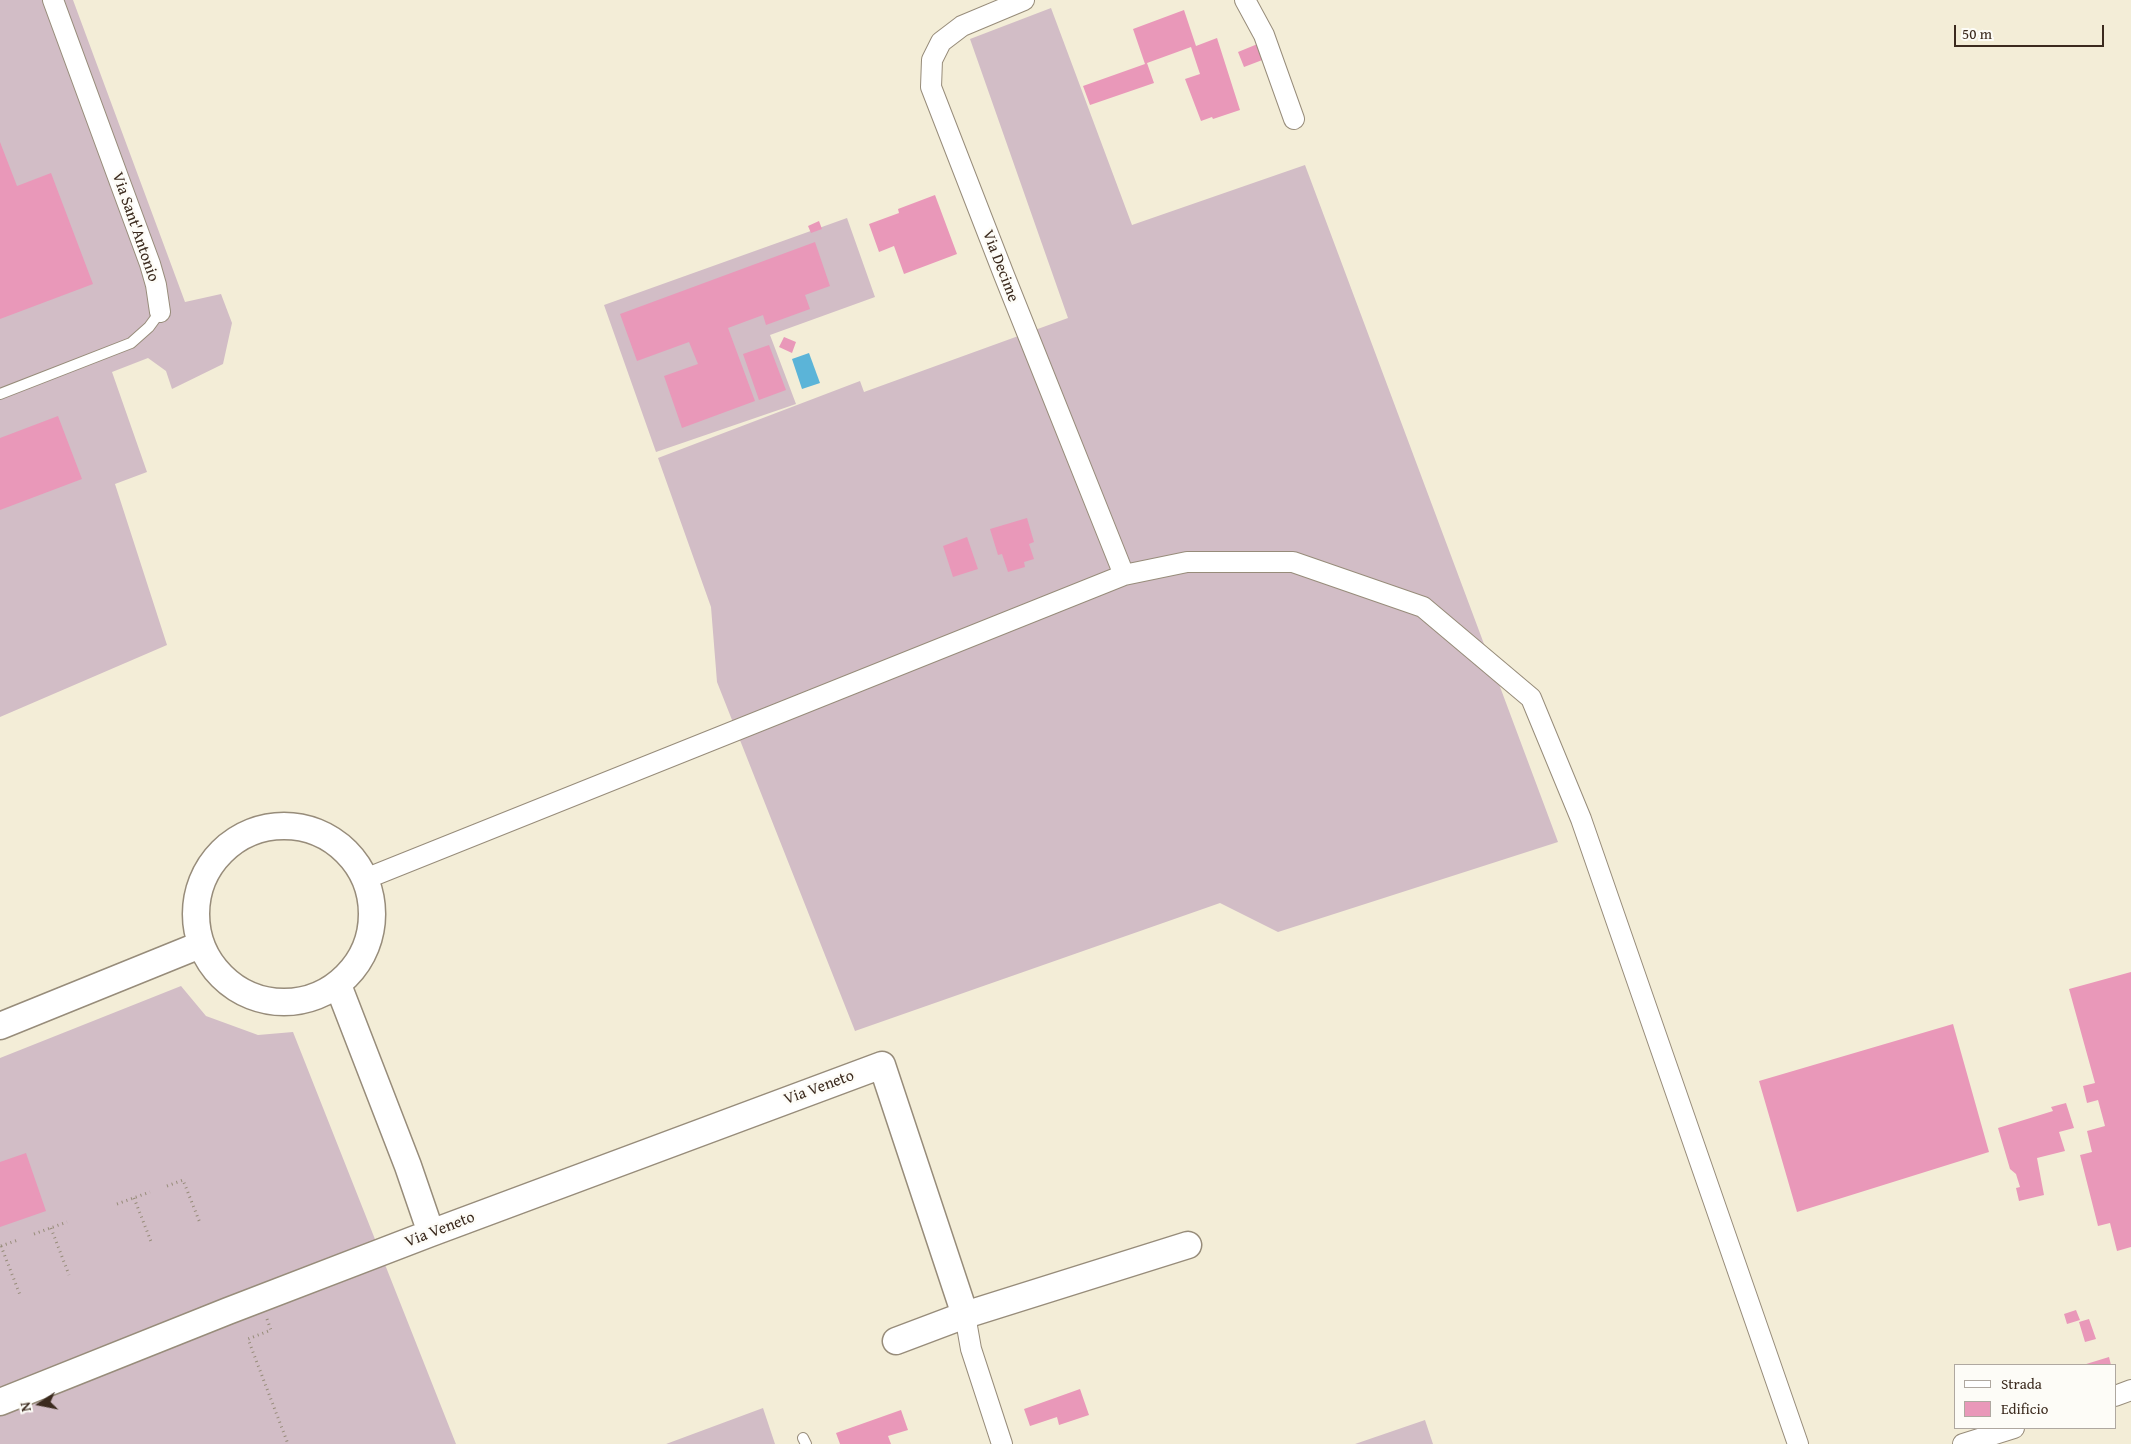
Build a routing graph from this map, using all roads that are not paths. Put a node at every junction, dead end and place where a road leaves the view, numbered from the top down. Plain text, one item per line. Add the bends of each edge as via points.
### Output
1 (53, 0) edge
2 (1024, 0) edge
3 (1245, 0) edge
4 (1294, 120) dead end
5 (160, 312) joint
6 (0, 394) edge
7 (1124, 575) junction
8 (366, 879) junction
9 (200, 945) junction
10 (338, 985) junction
11 (0, 1026) edge
12 (430, 1233) junction
13 (1188, 1245) dead end
14 (965, 1315) junction
15 (896, 1341) dead end
16 (2131, 1390) edge
17 (2116, 1396) edge
18 (0, 1402) edge
19 (2011, 1429) edge
20 (1002, 1444) edge
21 (1798, 1444) edge
22 (1963, 1444) edge

1 - 5 street, Via Sant'Antonio via 150,264
2 - 7 street, Via Decime via 962,26 940,42 932,60 931,87
3 - 4 street via 1264,35
5 - 6 lane, Via Sant'Antonio via 131,344
7 - 8 street
7 - 21 street via 1187,562 1293,562 1423,607 1531,698 1581,820
8 - 9 street via 350,854 327,836 299,826 270,826 245,833 223,848 203,877 197,893 195,920
8 - 10 street via 372,907 370,936 358,963
9 - 10 street via 214,969 234,988 259,1000 287,1003 314,998
9 - 11 street
10 - 12 street via 408,1166
12 - 14 street, Via Veneto via 882,1065
12 - 18 street, Via Veneto
13 - 14 street
14 - 15 street
14 - 20 street via 971,1349
16 - 17 street
19 - 22 street

